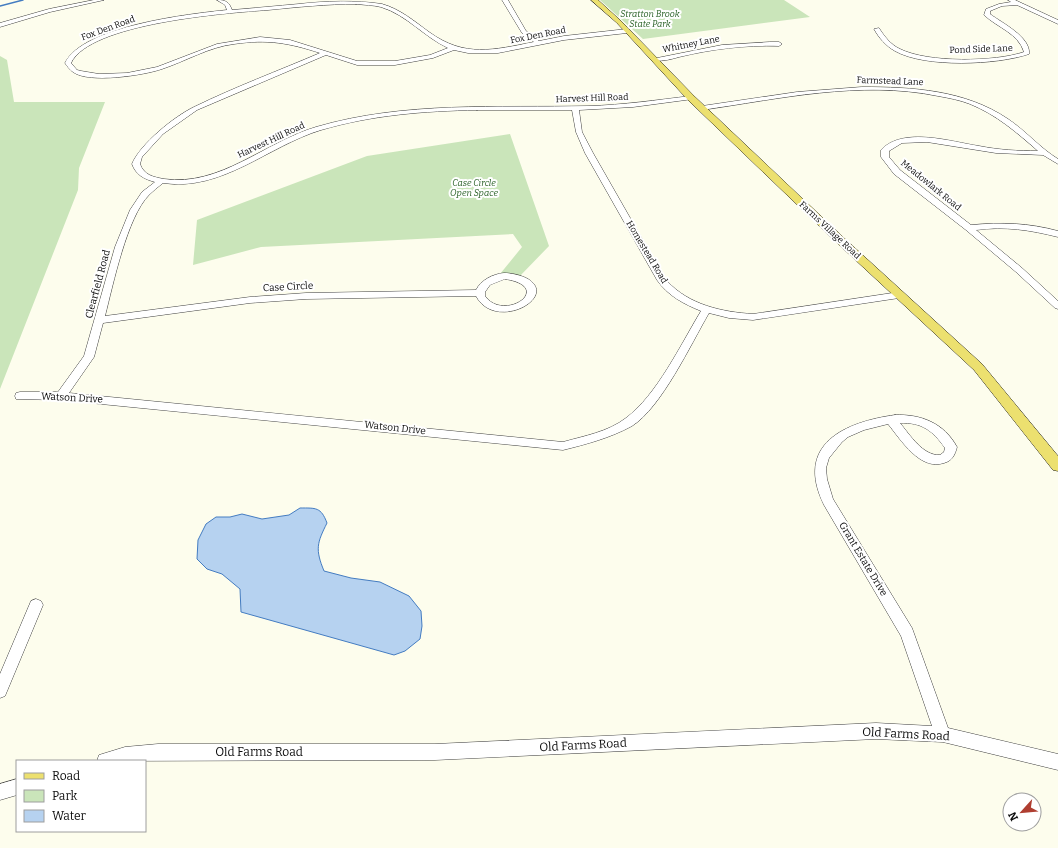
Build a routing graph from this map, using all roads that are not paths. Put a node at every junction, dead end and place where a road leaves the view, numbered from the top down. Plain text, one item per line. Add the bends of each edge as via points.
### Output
1 (101, 0) edge
2 (220, 0) edge
3 (505, 0) edge
4 (594, 0) edge
5 (1011, 0) edge
6 (1017, 3) junction
7 (231, 12) junction
8 (1058, 22) edge
9 (0, 25) edge
10 (877, 30) dead end
11 (627, 31) junction
12 (538, 43) junction
13 (779, 44) dead end
14 (453, 48) junction
15 (324, 54) junction
16 (655, 59) junction
17 (691, 98) junction
18 (575, 108) junction
19 (702, 108) junction
20 (1044, 153) junction
21 (1058, 162) edge
22 (161, 182) junction
23 (969, 228) junction
24 (1058, 234) edge
25 (480, 293) junction
26 (899, 295) junction
27 (1058, 306) edge
28 (706, 310) junction
29 (99, 320) junction
30 (20, 396) dead end
31 (61, 396) junction
32 (891, 420) junction
33 (1058, 466) edge
34 (36, 605) dead end
35 (0, 691) edge
36 (943, 734) junction
37 (108, 760) edge
38 (1058, 762) edge
39 (16, 787) edge
40 (0, 792) edge

1 - 9 street
2 - 7 street via 227,4
3 - 12 street via 524,32
4 - 11 main road, Farms Village Road
5 - 6 street
6 - 8 street
6 - 10 street, Pond Side Lane via 988,10 987,15 1022,40 1026,47 1027,53 1008,59 921,59 897,50
7 - 14 street, Fox Den Road via 343,2 379,5 397,12 436,40
7 - 15 street, Fox Den Road via 168,20 126,30 77,50 68,63 80,73 99,76 127,75 159,68 219,45 260,39 290,42
11 - 12 street, Fox Den Road
11 - 16 main road, Farms Village Road
12 - 14 street, Fox Den Road via 498,51
13 - 16 street, Whitney Lane via 721,46 672,58
14 - 15 street, Fox Den Road via 431,57 395,63 357,63
15 - 22 street, Harvest Hill Road via 195,109 161,133 139,156 136,164 144,176
16 - 17 main road, Farms Village Road
17 - 18 street, Harvest Hill Road via 620,107
17 - 19 main road, Farms Village Road
18 - 22 street, Harvest Hill Road via 465,108 374,114 309,131 213,177 188,182
18 - 28 street, Homestead Road via 579,132 589,153 663,282 686,300
19 - 20 street, Farmstead Lane via 835,89 926,91 958,98 999,116
19 - 26 main road, Farms Village Road
20 - 21 street, Farmstead Lane
20 - 23 street, Meadowlark Road via 996,151 907,140 895,142 885,150 885,156 897,172
22 - 29 street, Clearfield Road via 140,200 126,226
23 - 24 street via 1012,225 1044,229
23 - 27 street, Meadowlark Road
25 - 25 street via 487,303 507,309 526,303 533,292 521,278 505,276 490,280 481,288
25 - 29 street, Case Circle via 306,296
26 - 28 street, Homestead Road via 765,316 743,317
26 - 33 main road, Farms Village Road via 978,367
28 - 31 street, Watson Drive via 647,406 630,422 601,436 563,446
29 - 31 street, Clearfield Road via 89,357
30 - 31 street, Watson Drive
32 - 32 street, Grant Estate Drive via 900,418 924,422 945,438 951,447 950,454 944,459 929,459 913,446
32 - 36 street, Grant Estate Drive via 844,434 823,456 821,482 828,501 907,633
34 - 35 street
36 - 37 street, Old Farms Road via 876,731 435,752 158,752 125,755
36 - 38 street, Old Farms Road
39 - 40 street

